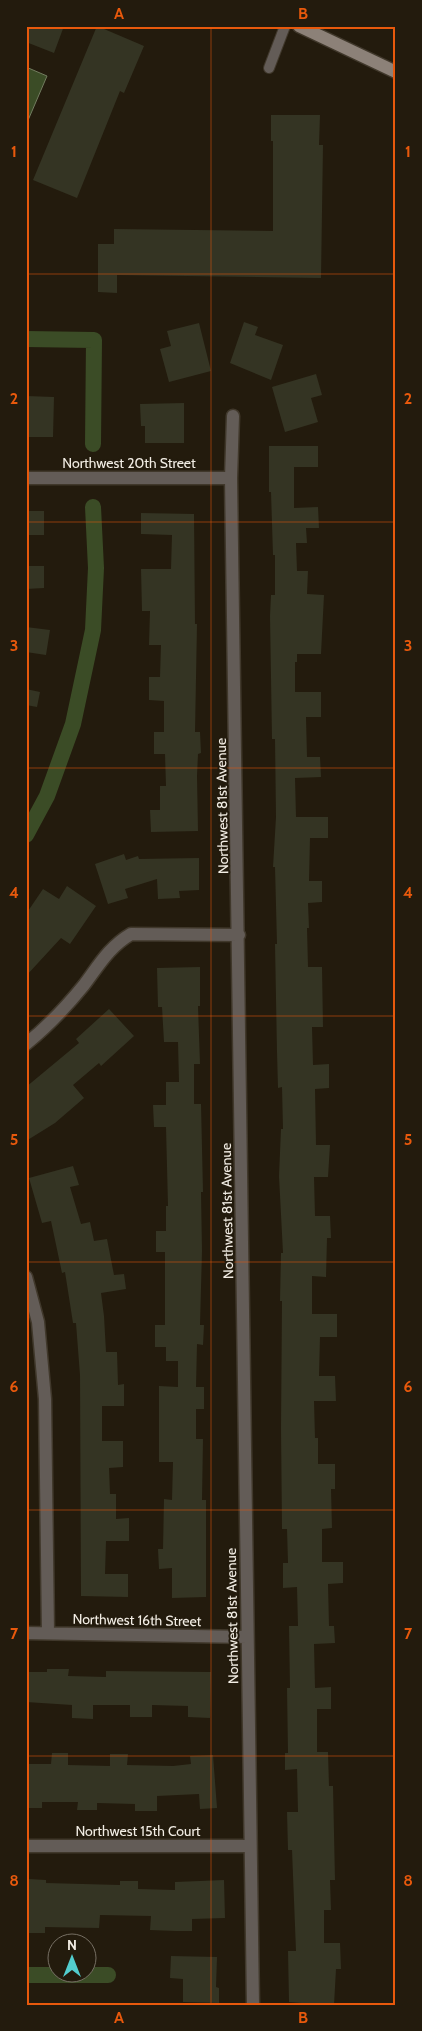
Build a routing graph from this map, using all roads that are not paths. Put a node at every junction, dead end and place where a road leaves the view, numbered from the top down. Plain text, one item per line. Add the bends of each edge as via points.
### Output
1 (285, 26) edge
2 (299, 26) edge
3 (269, 68) dead end
4 (396, 72) edge
5 (233, 416) dead end
6 (26, 478) edge
7 (231, 478) junction
8 (239, 935) junction
9 (26, 1044) edge
10 (26, 1277) edge
11 (26, 1633) edge
12 (48, 1633) junction
13 (246, 1637) junction
14 (26, 1846) edge
15 (250, 1846) junction
16 (253, 2005) edge

1 - 3 lane
2 - 4 main road
5 - 7 street, Northwest 81st Avenue
6 - 7 street, Northwest 20th Street
7 - 8 street, Northwest 81st Avenue
8 - 9 street via 131,934 116,943 82,987
8 - 13 street, Northwest 81st Avenue
10 - 12 street via 38,1322 45,1399
11 - 12 street, Northwest 16th Street
12 - 13 street, Northwest 16th Street
13 - 15 street, Northwest 81st Avenue
14 - 15 street, Northwest 15th Court
15 - 16 street, Northwest 81st Avenue

